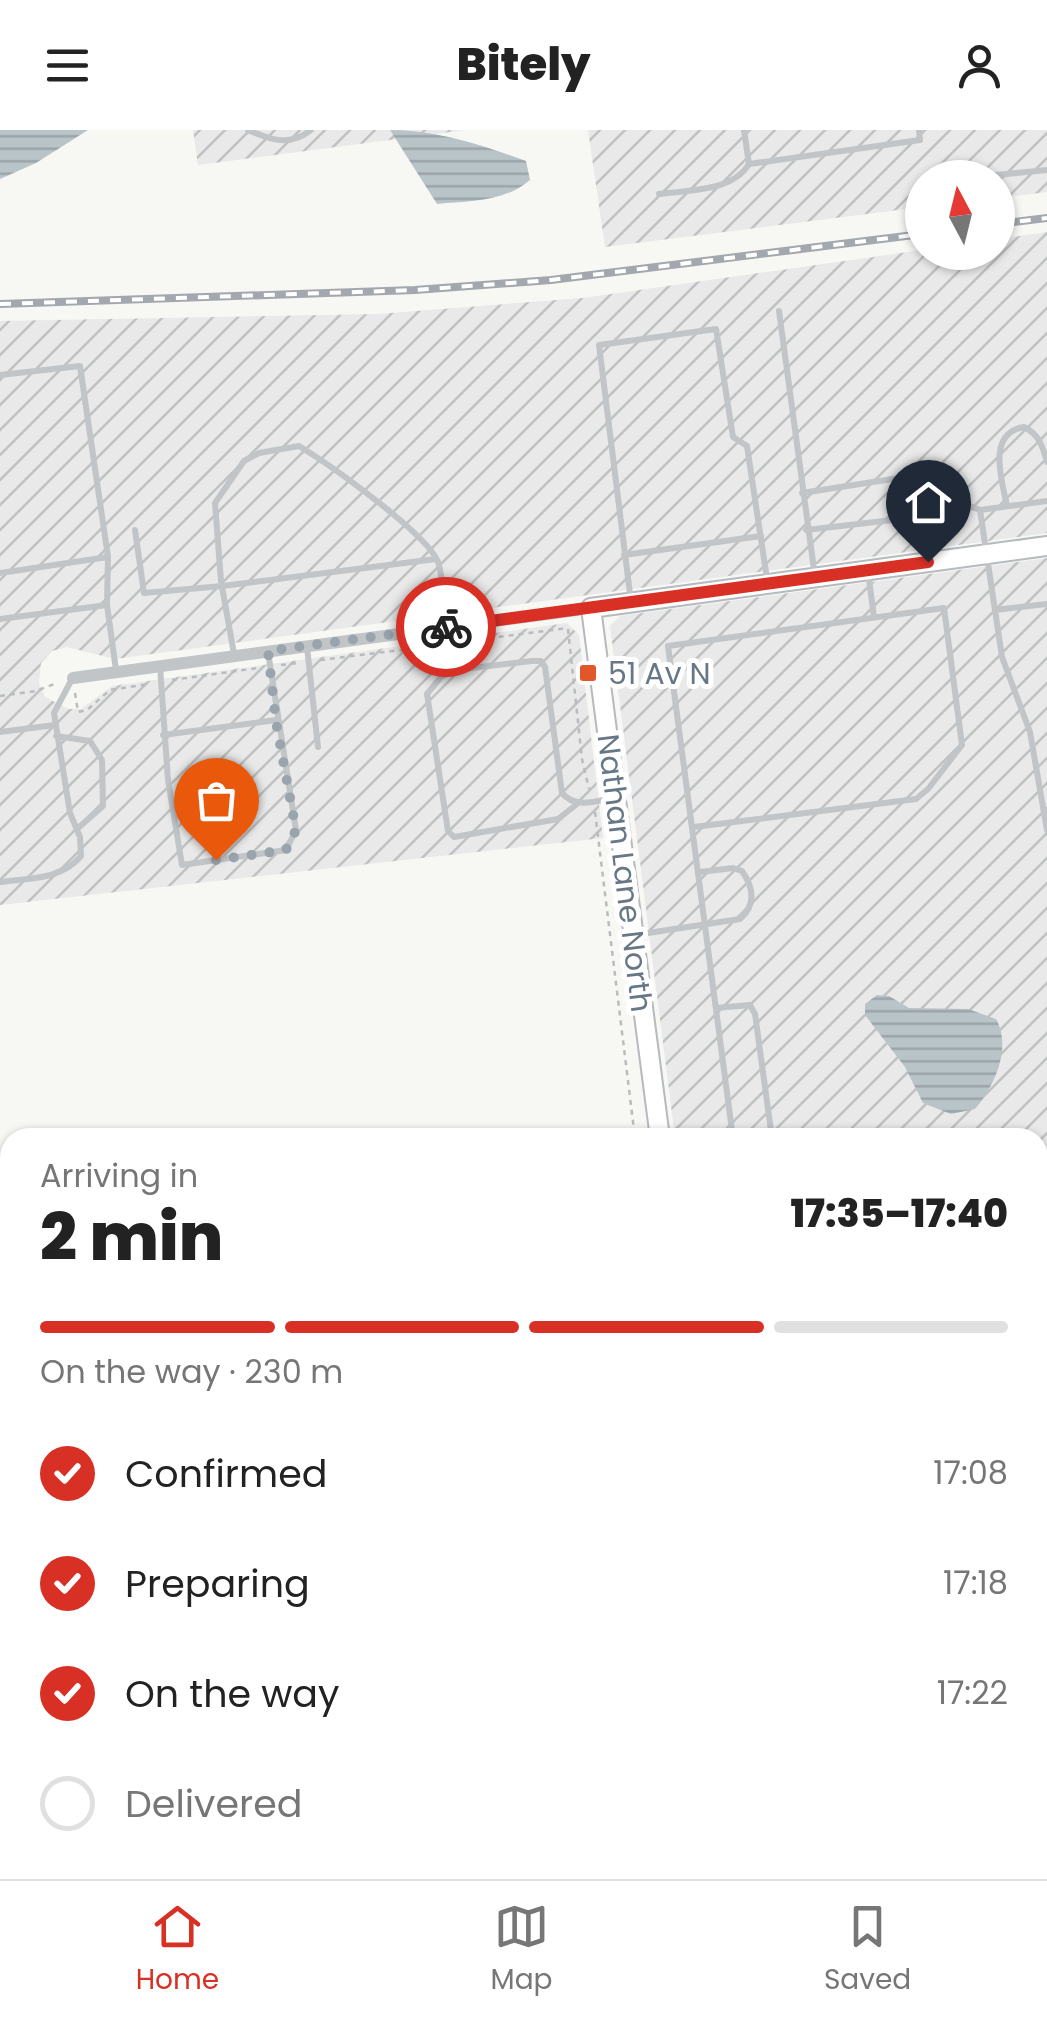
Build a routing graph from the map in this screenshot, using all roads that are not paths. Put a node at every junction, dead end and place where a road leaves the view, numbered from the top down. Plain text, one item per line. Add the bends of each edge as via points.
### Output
1 (248, 130) edge
2 (311, 130) edge
3 (744, 130) edge
4 (919, 130) edge
5 (749, 164) junction
6 (1047, 170) edge
7 (1015, 173) edge
8 (658, 194) dead end
9 (779, 311) dead end
10 (0, 375) edge
11 (1047, 462) edge
12 (802, 493) junction
13 (954, 500) junction
14 (1047, 501) edge
15 (1007, 506) junction
16 (980, 510) junction
17 (135, 530) dead end
18 (806, 530) junction
19 (761, 536) junction
20 (1047, 546) edge
21 (989, 554) junction
22 (624, 555) junction
23 (108, 557) junction
24 (438, 558) junction
25 (868, 570) junction
26 (0, 573) edge
27 (815, 578) junction
28 (767, 584) junction
29 (222, 586) junction
30 (631, 603) junction
31 (107, 604) junction
32 (1047, 604) edge
33 (591, 608) junction
34 (994, 610) junction
35 (874, 617) junction
36 (0, 619) edge
37 (449, 627) junction
38 (307, 646) junction
39 (268, 651) junction
40 (234, 656) junction
41 (160, 666) junction
42 (455, 670) junction
43 (116, 672) junction
44 (73, 678) joint
45 (276, 720) junction
46 (55, 725) junction
47 (0, 732) edge
48 (163, 735) junction
49 (56, 736) junction
50 (318, 748) dead end
51 (616, 798) junction
52 (578, 803) junction
53 (694, 828) junction
54 (77, 829) junction
55 (1047, 830) edge
56 (700, 872) junction
57 (0, 882) edge
58 (706, 923) junction
59 (633, 936) junction
60 (716, 1008) junction
61 (659, 1128) edge
62 (732, 1128) edge
63 (771, 1128) edge

1 - 2 lane via 290,142
3 - 5 lane
4 - 5 lane via 920,140
5 - 8 lane via 742,177 725,184
6 - 7 lane
9 - 12 lane
10 - 23 lane via 80,366
11 - 15 lane via 1034,432 1008,433 999,452
12 - 13 lane via 930,473
12 - 18 lane
13 - 16 lane
13 - 18 lane via 927,516
14 - 15 lane
15 - 16 lane
16 - 21 lane
17 - 29 lane via 144,592
18 - 27 lane
19 - 22 lane
19 - 22 lane via 747,446 733,437 716,329 599,345
19 - 28 lane
20 - 21 street
21 - 25 street
21 - 34 lane
22 - 30 lane
23 - 26 lane
23 - 31 lane
24 - 29 lane
24 - 29 lane via 338,470 299,446 244,461 215,503
24 - 37 lane
25 - 27 street
25 - 35 lane
27 - 28 street
28 - 30 street
29 - 40 lane
30 - 33 street
31 - 36 lane
31 - 43 lane
32 - 34 lane
33 - 37 street
33 - 51 street, Nathan Lane North
34 - 55 lane via 1002,657 1030,732
35 - 53 lane via 668,646
35 - 53 lane via 944,608 962,746 928,790 916,799
37 - 38 street
37 - 42 lane
38 - 39 street
38 - 50 lane
39 - 40 street
39 - 45 lane
40 - 41 street
41 - 43 street
41 - 48 lane
42 - 52 lane via 540,662 546,667 562,793
42 - 52 lane via 427,694 448,832 454,837 558,819
43 - 44 street
44 - 46 lane via 54,713
45 - 48 lane
45 - 48 lane via 296,830 286,850 182,865
46 - 47 lane
46 - 49 lane
49 - 54 lane
49 - 54 lane via 90,741 102,760 103,806
51 - 52 lane
51 - 59 street, Nathan Lane North
53 - 56 lane
54 - 57 lane via 81,856 66,871
56 - 58 lane
56 - 58 lane via 742,871 752,901 740,919
58 - 59 lane
58 - 60 lane
59 - 61 street, Nathan Lane North
60 - 62 lane
60 - 63 lane via 750,1005 755,1014

